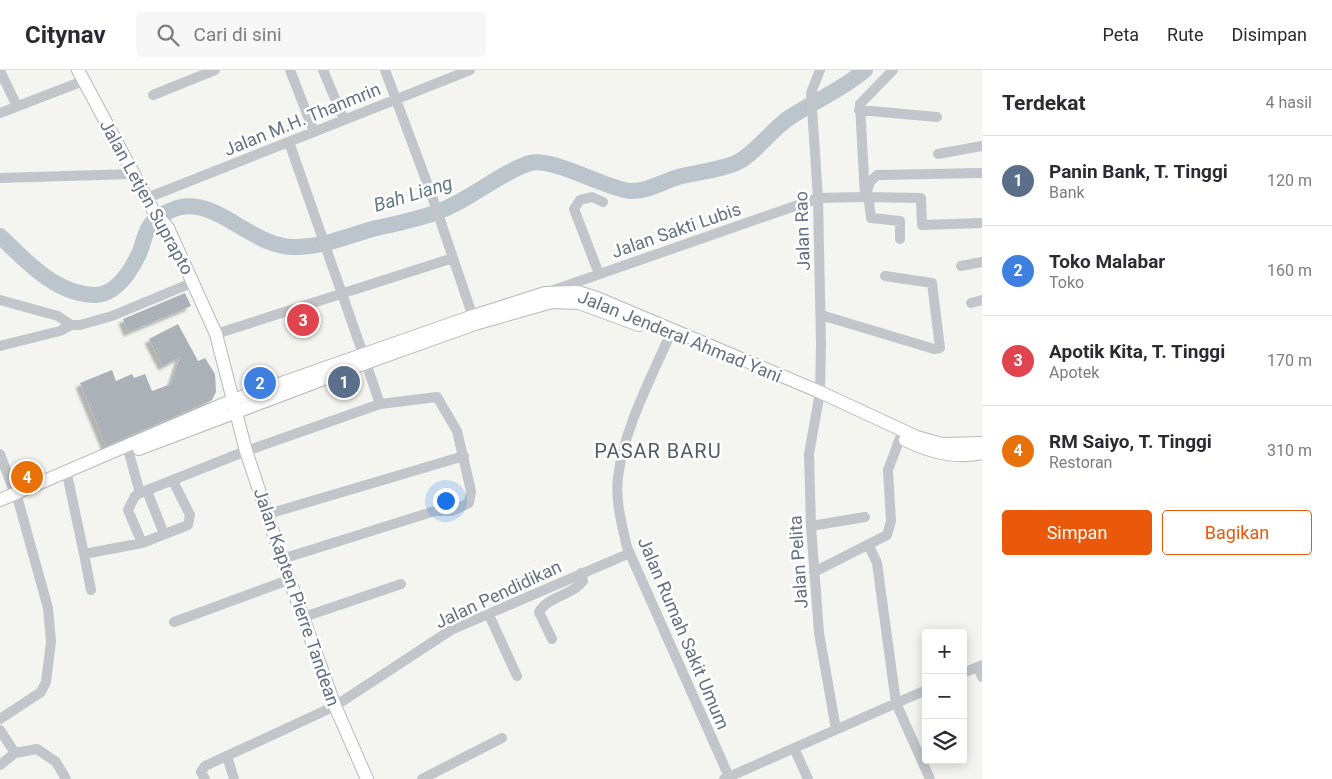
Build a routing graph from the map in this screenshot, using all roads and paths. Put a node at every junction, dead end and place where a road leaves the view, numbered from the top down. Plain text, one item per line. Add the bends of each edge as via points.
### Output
1 (0, 70) edge
2 (215, 70) edge
3 (290, 70) edge
4 (323, 70) edge
5 (385, 70) edge
6 (470, 70) edge
7 (820, 70) edge
8 (893, 70) edge
9 (80, 75) edge
10 (152, 95) dead end
11 (395, 100) junction
12 (17, 106) junction
13 (859, 110) junction
14 (0, 113) edge
15 (938, 117) dead end
16 (344, 120) junction
17 (314, 132) junction
18 (288, 142) junction
19 (982, 146) edge
20 (938, 154) dead end
21 (982, 173) edge
22 (133, 174) junction
23 (0, 178) edge
24 (867, 196) junction
25 (147, 198) junction
26 (818, 198) junction
27 (603, 202) dead end
28 (982, 223) edge
29 (900, 238) dead end
30 (453, 258) junction
31 (982, 262) edge
32 (961, 266) dead end
33 (599, 274) junction
34 (885, 276) dead end
35 (194, 282) junction
36 (340, 293) junction
37 (545, 293) junction
38 (0, 300) edge
39 (982, 300) edge
40 (971, 303) dead end
41 (821, 315) junction
42 (474, 320) junction
43 (71, 325) junction
44 (671, 333) junction
45 (216, 334) junction
46 (0, 346) edge
47 (364, 359) junction
48 (819, 397) junction
49 (380, 404) junction
50 (234, 406) junction
51 (900, 438) junction
52 (982, 443) edge
53 (246, 451) junction
54 (129, 453) junction
55 (982, 453) edge
56 (0, 454) edge
57 (464, 456) junction
58 (68, 479) junction
59 (173, 480) junction
60 (144, 492) junction
61 (17, 497) junction
62 (0, 500) edge
63 (0, 508) edge
64 (268, 514) junction
65 (865, 517) dead end
66 (810, 526) junction
67 (164, 534) junction
68 (142, 543) junction
69 (869, 546) junction
70 (630, 553) junction
71 (84, 554) junction
72 (282, 559) junction
73 (814, 572) junction
74 (582, 574) junction
75 (291, 579) junction
76 (401, 584) dead end
77 (91, 590) dead end
78 (489, 615) junction
79 (304, 617) junction
80 (174, 622) dead end
81 (552, 639) dead end
82 (980, 666) edge
83 (967, 671) edge
84 (517, 676) dead end
85 (982, 677) edge
86 (922, 692) edge
87 (896, 703) junction
88 (335, 706) junction
89 (0, 719) edge
90 (836, 729) junction
91 (0, 730) edge
92 (502, 738) dead end
93 (794, 748) junction
94 (15, 753) junction
95 (227, 756) junction
96 (0, 765) edge
97 (728, 778) edge
98 (66, 779) edge
99 (205, 779) edge
100 (234, 779) edge
101 (367, 779) edge
102 (422, 779) edge
103 (808, 779) edge
104 (930, 779) edge

1 - 12 street
2 - 10 street
3 - 17 street
4 - 16 street
5 - 11 street
6 - 11 street, Jalan M.H. Thanmrin
7 - 26 street, Jalan Rao via 811,92
8 - 13 street via 864,99
9 - 12 street
9 - 22 main road, Jalan Letjen Suprapto
11 - 16 street, Jalan M.H. Thanmrin
11 - 30 street
12 - 14 street
13 - 15 street
13 - 24 street
16 - 17 street, Jalan M.H. Thanmrin
17 - 18 street, Jalan M.H. Thanmrin
18 - 25 street, Jalan M.H. Thanmrin
18 - 36 street
19 - 20 street
21 - 24 street via 877,175 870,182
22 - 23 street
22 - 25 main road, Jalan Letjen Suprapto
24 - 26 street, Jalan Sakti Lubis
24 - 28 street, Jalan Sakti Lubis via 921,198 922,225
24 - 29 street via 871,218 900,221
25 - 35 main road, Jalan Letjen Suprapto via 168,228
26 - 33 street, Jalan Sakti Lubis
26 - 41 street, Jalan Rao
27 - 33 street via 592,197 580,200 574,209
30 - 36 street
30 - 42 street
31 - 32 street
33 - 37 street, Jalan Sakti Lubis
34 - 41 street via 932,283 940,348 934,349
35 - 43 street via 112,316
35 - 45 main road, Jalan Letjen Suprapto
36 - 45 street
36 - 47 street
37 - 42 main road, Jalan Jenderal Ahmad Yani
37 - 44 main road, Jalan Jenderal Ahmad Yani via 578,292
38 - 43 street via 58,316
39 - 40 street
41 - 48 street, Jalan Rao
42 - 44 main road, Jalan Jenderal Ahmad Yani via 563,301
42 - 47 main road, Jalan Jenderal Ahmad Yani
43 - 46 street
44 - 48 main road, Jalan Jenderal Ahmad Yani
44 - 70 street, Jalan Rumah Sakit Umum via 627,438 618,479 621,519
45 - 50 main road, Jalan Letjen Suprapto
47 - 49 street
47 - 50 main road, Jalan Jenderal Ahmad Yani
48 - 51 main road, Jalan Jenderal Ahmad Yani
48 - 52 main road, Jalan Jenderal Ahmad Yani via 917,437 942,444
48 - 66 street, Jalan Pelita via 809,454
49 - 53 street
49 - 57 street via 437,398 457,431
50 - 53 main road, Jalan Kapten Pierre Tandean
50 - 54 main road
50 - 61 main road
51 - 55 main road, Jalan Jenderal Ahmad Yani via 940,454 968,456
51 - 69 street via 888,470 889,530
53 - 59 street
53 - 64 main road, Jalan Kapten Pierre Tandean
54 - 58 main road
54 - 60 street
56 - 61 street
57 - 64 street
57 - 72 street via 471,491 469,503 452,510 435,510
58 - 61 main road
58 - 71 street
59 - 60 street
59 - 67 street via 190,520 185,527
60 - 67 street
60 - 68 street via 135,496 128,510
61 - 62 main road
61 - 63 main road
61 - 89 street via 48,608 51,642 46,682 41,692
64 - 72 main road, Jalan Kapten Pierre Tandean
65 - 66 street
66 - 73 street, Jalan Pelita
67 - 68 street
68 - 71 street
69 - 73 street
69 - 87 street via 877,563
70 - 74 street, Jalan Pendidikan
70 - 97 street, Jalan Rumah Sakit Umum
71 - 77 street
72 - 75 main road, Jalan Kapten Pierre Tandean
73 - 90 street, Jalan Pelita via 819,634
74 - 78 street, Jalan Pendidikan
74 - 81 street via 583,581 578,587 543,605 539,612
75 - 79 main road, Jalan Kapten Pierre Tandean
75 - 80 street
76 - 79 street
78 - 84 street
78 - 88 street, Jalan Pendidikan via 451,630
79 - 88 main road, Jalan Kapten Pierre Tandean
82 - 83 street
82 - 85 street
86 - 87 street
87 - 90 street
87 - 104 street
88 - 95 street, Jalan Pendidikan
88 - 101 main road, Jalan Kapten Pierre Tandean
90 - 93 street
91 - 94 street
92 - 102 street
93 - 97 street
93 - 103 street
94 - 96 street
94 - 98 street via 37,749 56,762
95 - 99 street, Jalan Pendidikan via 206,766 201,772
95 - 100 street

